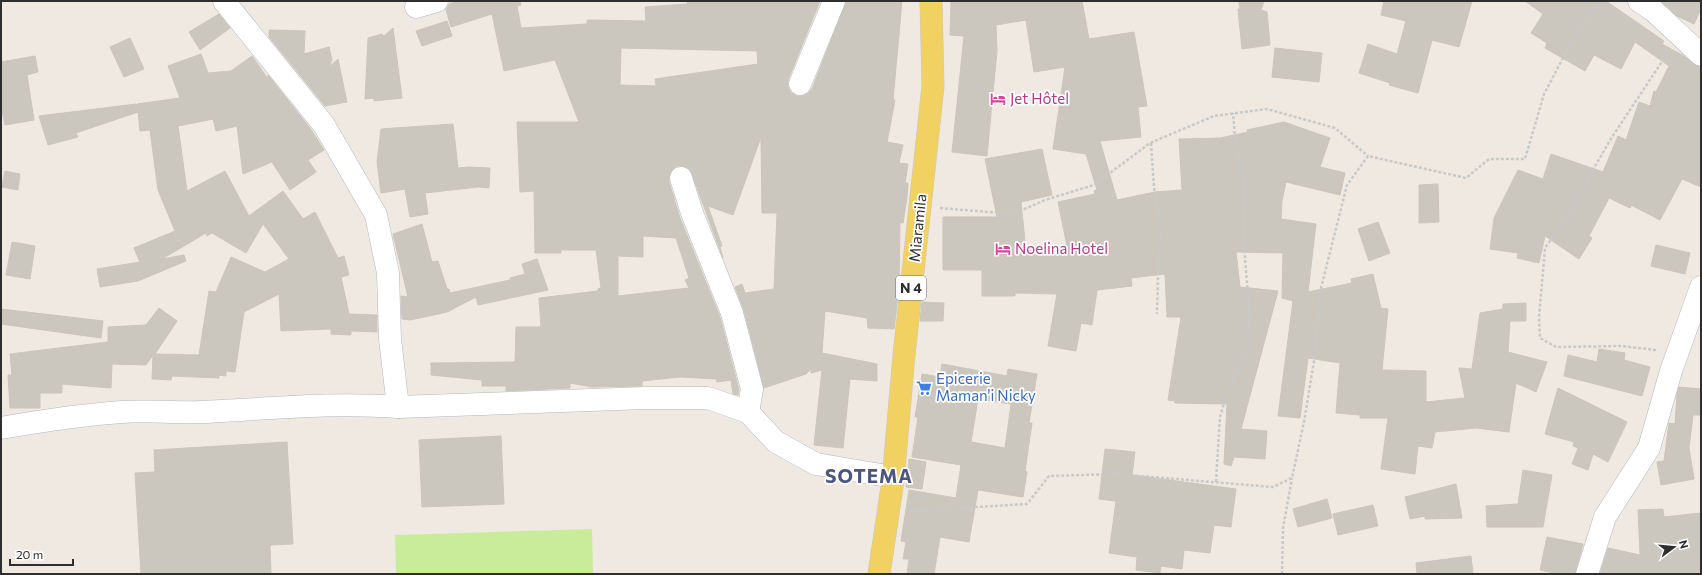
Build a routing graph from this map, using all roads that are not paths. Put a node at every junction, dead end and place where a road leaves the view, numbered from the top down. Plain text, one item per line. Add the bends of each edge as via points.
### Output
1 (224, 1) edge
2 (437, 1) edge
3 (834, 1) edge
4 (931, 1) edge
5 (1638, 1) edge
6 (416, 7) dead end
7 (1701, 55) edge
8 (800, 84) dead end
9 (681, 178) dead end
10 (1701, 287) edge
11 (398, 407) junction
12 (748, 412) junction
13 (1, 428) edge
14 (893, 477) junction
15 (879, 574) edge
16 (1587, 574) edge

1 - 11 street via 324,126 376,215 388,273 390,339
2 - 6 street
3 - 8 street
4 - 14 main road, Miaramila / N 4 via 933,86
5 - 7 street via 1654,11
9 - 12 street via 692,213 732,313 752,389
10 - 16 street via 1671,371 1649,448 1605,517
11 - 12 street via 708,398
11 - 13 street via 356,404 200,412 123,412 36,421
12 - 14 street via 776,442 816,464
14 - 15 main road, Miaramila / N 4

